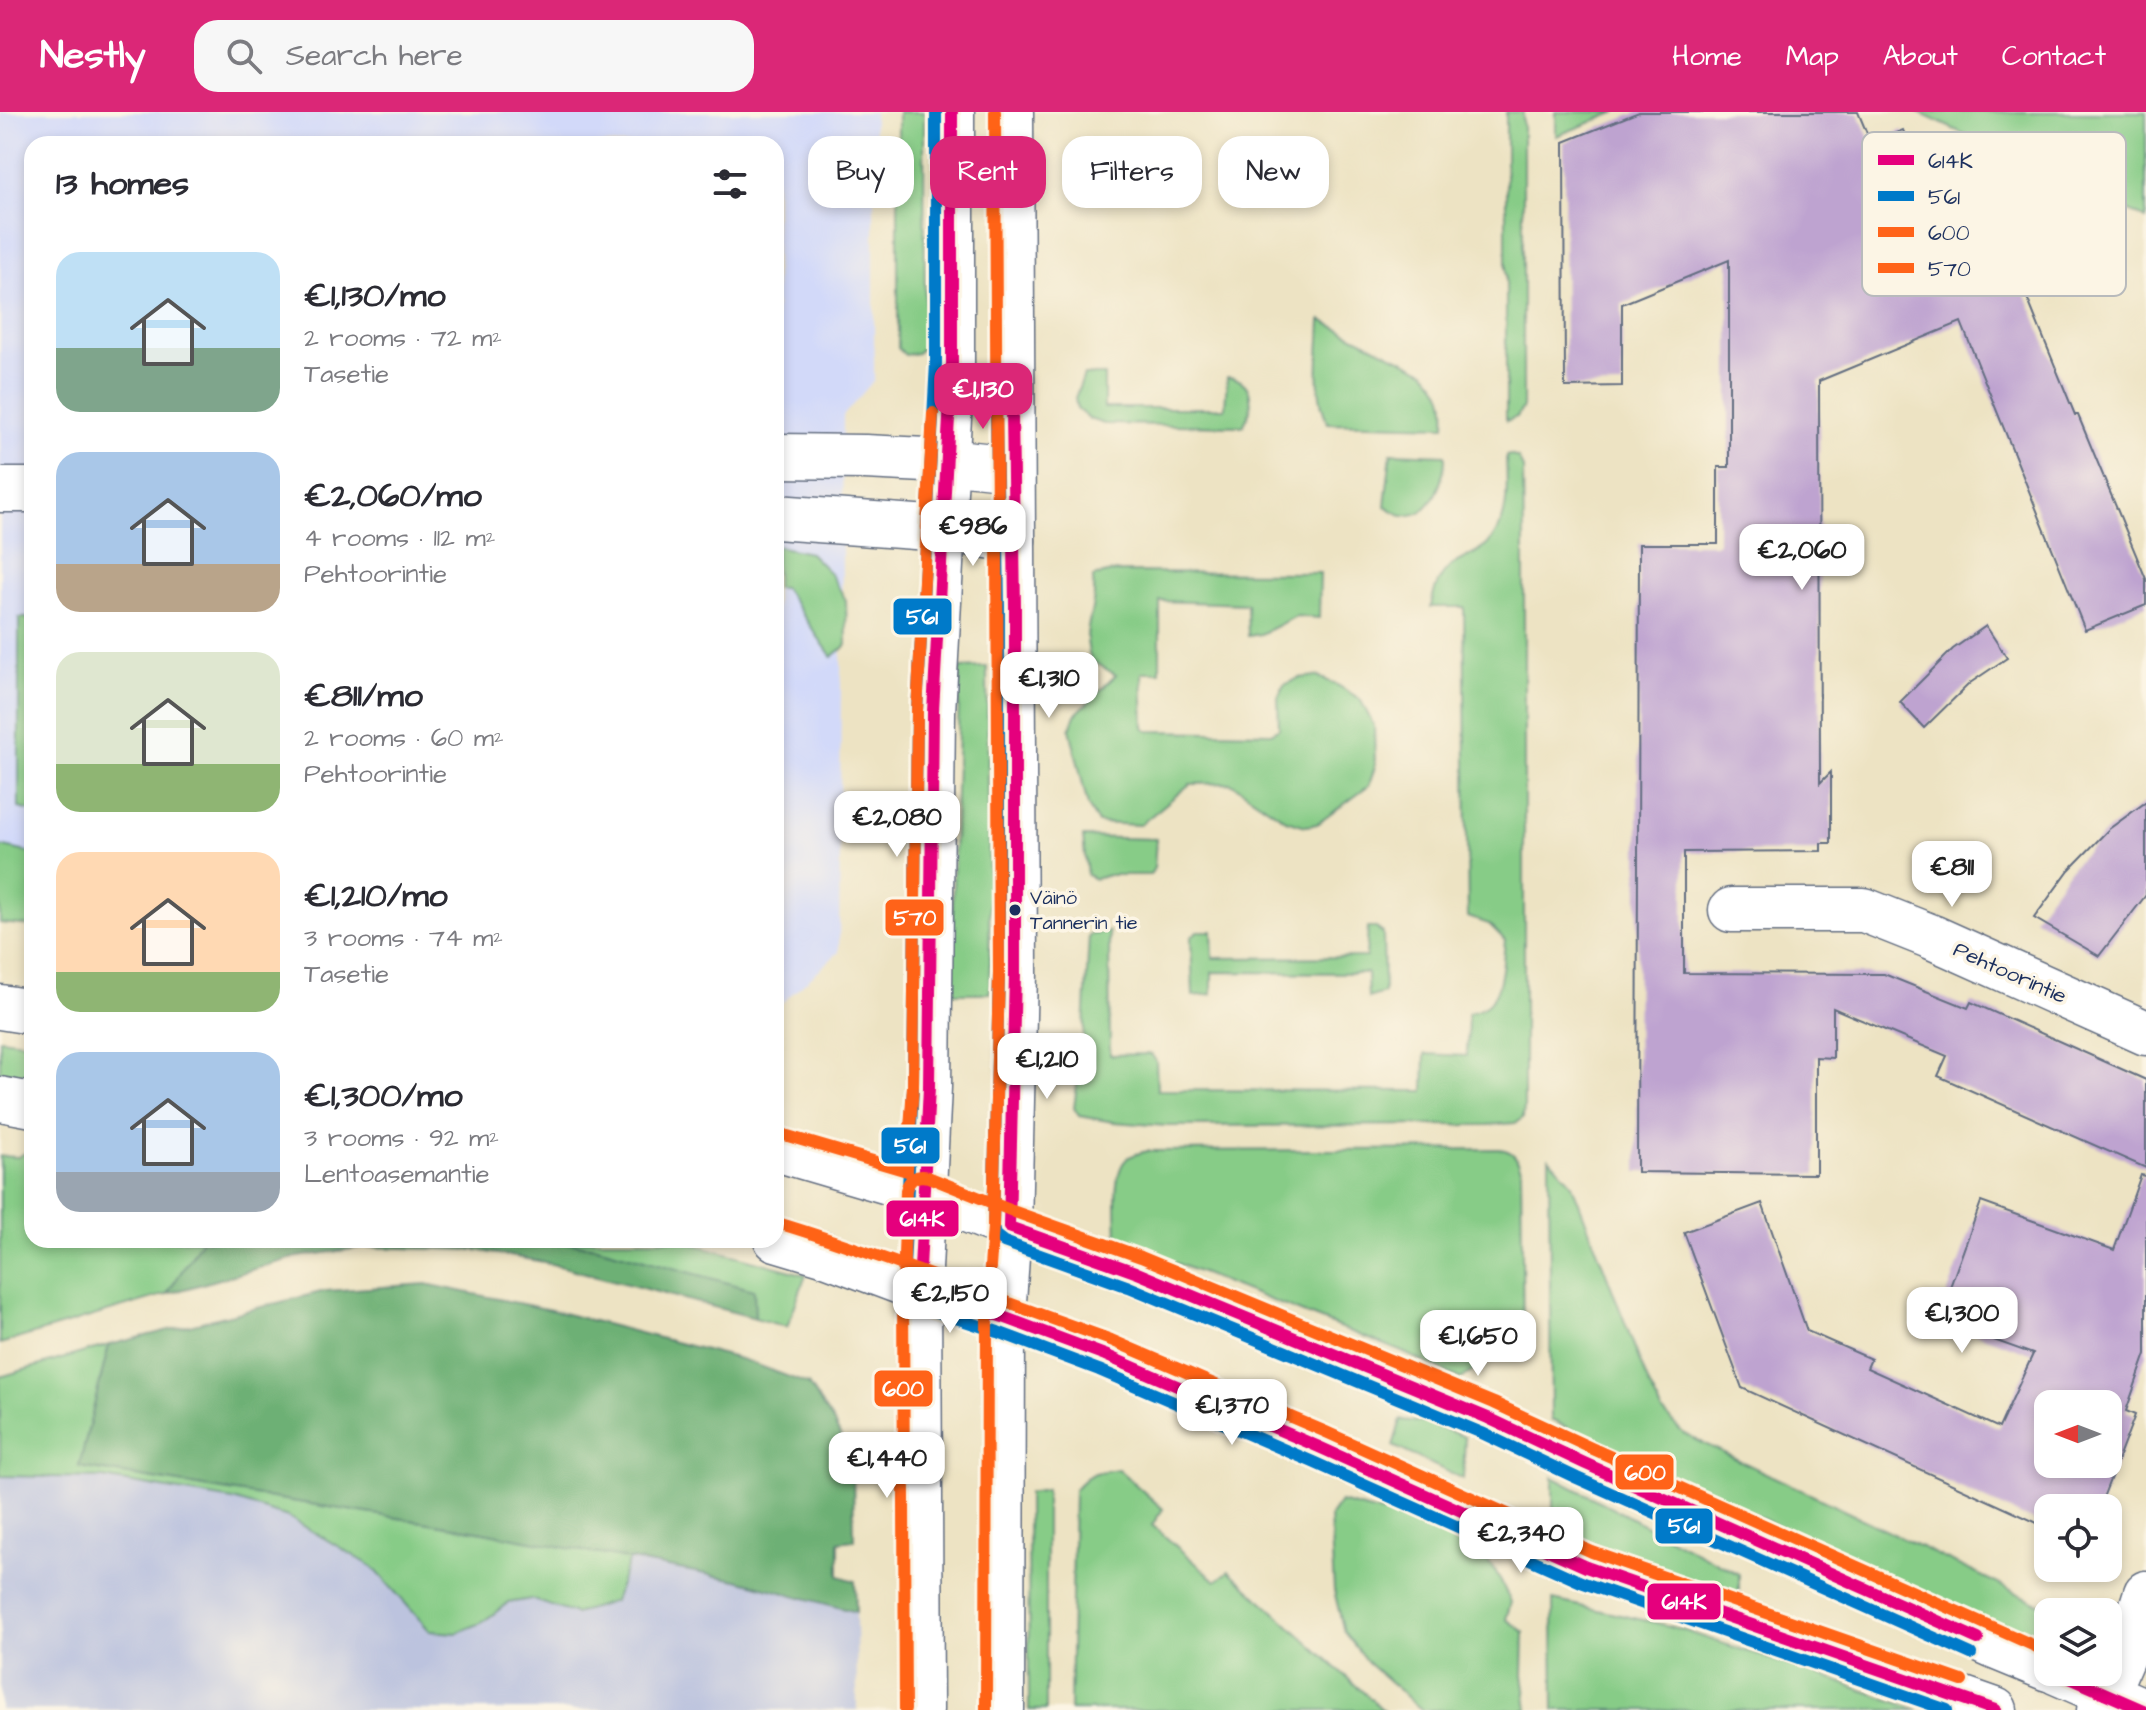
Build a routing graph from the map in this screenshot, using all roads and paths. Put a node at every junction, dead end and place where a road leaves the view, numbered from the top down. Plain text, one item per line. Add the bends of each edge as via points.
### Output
1 (952, 112) edge
2 (1011, 112) edge
3 (784, 456) edge
4 (946, 461) junction
5 (1012, 468) junction
6 (0, 490) edge
7 (24, 490) edge
8 (784, 518) edge
9 (943, 529) junction
10 (1013, 540) junction
11 (1731, 910) dead end
12 (0, 1007) edge
13 (24, 1011) edge
14 (2146, 1033) edge
15 (0, 1099) edge
16 (24, 1104) edge
17 (24, 1106) edge
18 (0, 1109) edge
19 (784, 1151) edge
20 (922, 1192) junction
21 (1009, 1227) junction
22 (784, 1241) edge
23 (919, 1289) junction
24 (1003, 1317) junction
25 (2146, 1593) edge
26 (2034, 1663) edge
27 (2083, 1686) edge
28 (2117, 1704) edge
29 (921, 1710) edge
30 (1002, 1710) edge
31 (1995, 1710) edge

1 - 4 main road via 952,363
2 - 5 main road
3 - 4 main road
4 - 5 main road
4 - 9 main road
5 - 10 main road
6 - 7 main road
8 - 9 main road
9 - 10 main road
9 - 20 main road via 933,712 929,1087
10 - 21 main road via 1015,973
11 - 14 main road, Pehtoorintie via 1864,910
12 - 13 main road
15 - 16 main road
17 - 18 main road
19 - 20 main road
20 - 21 main road
20 - 23 main road
21 - 24 main road
21 - 26 main road via 1135,1272 1488,1418
22 - 23 main road
23 - 24 main road
23 - 29 main road
24 - 30 main road
24 - 31 main road via 1105,1355 1586,1567
25 - 28 main road
27 - 28 main road

